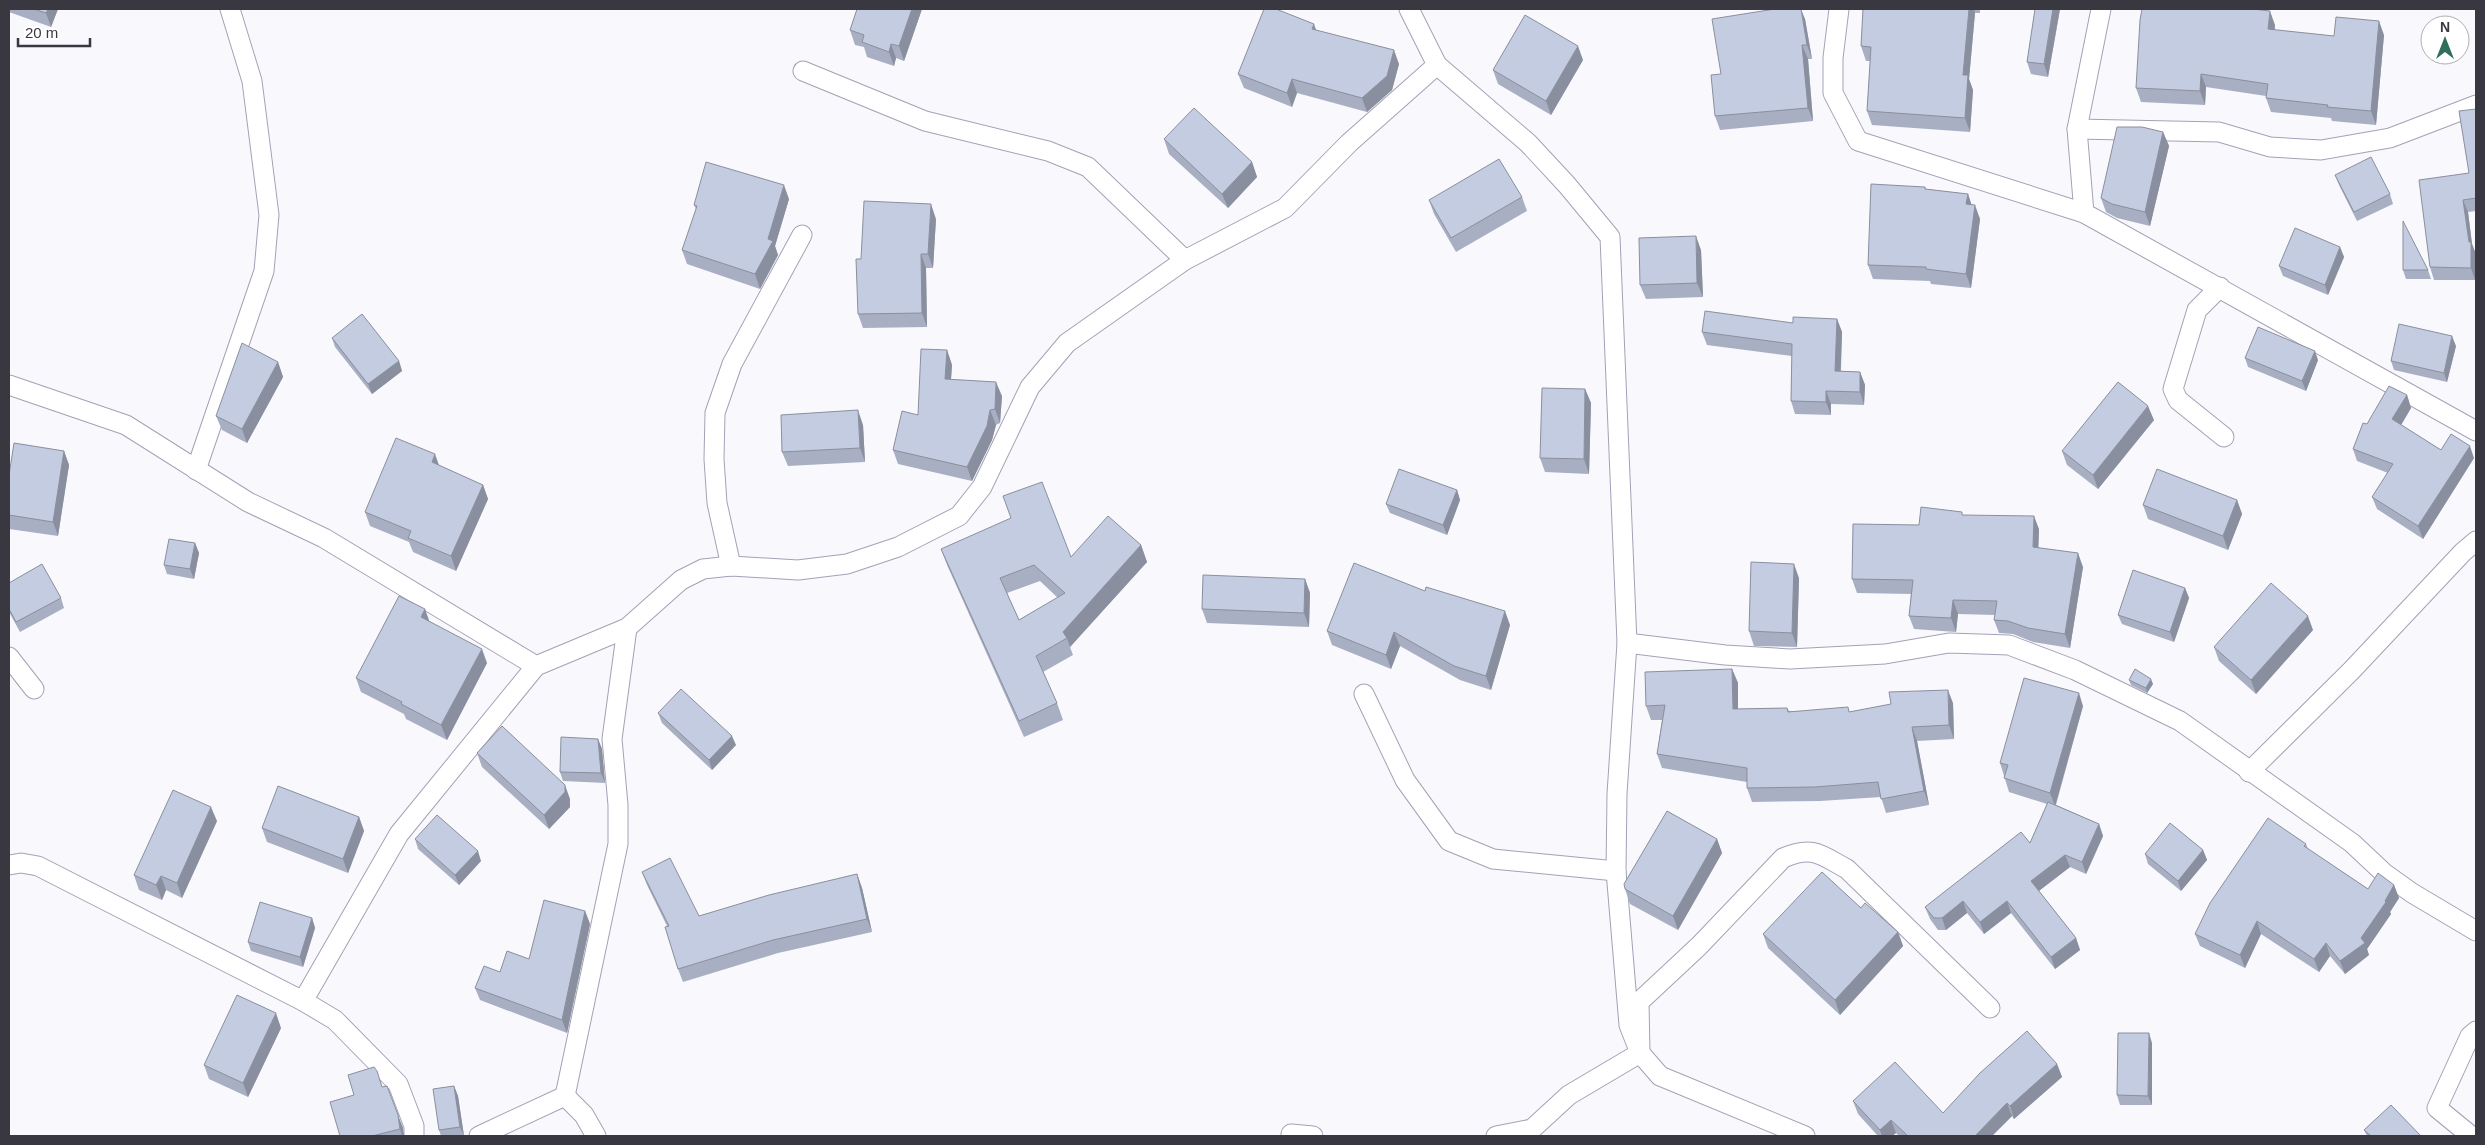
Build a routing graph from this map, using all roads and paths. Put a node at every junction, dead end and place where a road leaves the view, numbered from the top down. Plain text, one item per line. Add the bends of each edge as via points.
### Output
1 (230, 9) edge
2 (1409, 9) edge
3 (1839, 9) edge
4 (2101, 9) edge
5 (1437, 65) junction
6 (803, 71) dead end
7 (2476, 105) edge
8 (2077, 129) junction
9 (2084, 213) junction
10 (802, 235) dead end
11 (1185, 260) junction
12 (2220, 287) junction
13 (9, 385) edge
14 (2476, 431) edge
15 (2224, 437) dead end
16 (196, 470) junction
17 (2476, 541) edge
18 (731, 566) junction
19 (627, 628) junction
20 (1627, 643) junction
21 (9, 657) edge
22 (536, 666) junction
23 (34, 689) dead end
24 (1364, 694) dead end
25 (2249, 772) junction
26 (9, 865) edge
27 (1616, 871) junction
28 (2476, 931) edge
29 (302, 1001) junction
30 (1990, 1008) dead end
31 (2476, 1031) edge
32 (1640, 1053) junction
33 (565, 1096) junction
34 (1291, 1134) dead end
35 (414, 1136) edge
36 (479, 1136) edge
37 (596, 1136) edge
38 (1313, 1136) edge
39 (1496, 1136) edge
40 (1805, 1136) edge
41 (2470, 1136) edge

1 - 16 street via 252,82 269,215 264,271
2 - 5 street
3 - 9 street via 1833,58 1834,93 1858,141
4 - 8 street
5 - 11 street via 1350,143 1285,208
5 - 20 street via 1528,143 1567,184 1610,238
6 - 11 street via 924,121 1048,151 1088,167
7 - 8 street via 2390,138 2321,150 2270,147 2219,132
8 - 9 street
9 - 12 street
10 - 18 street via 732,364 715,413 717,503
11 - 18 street via 1067,342 1030,387 982,487 959,516 898,548 847,564 798,570
12 - 14 street
12 - 15 street via 2197,310 2173,389 2178,400
13 - 16 street via 126,425
16 - 22 street via 248,502 324,538
17 - 25 street
18 - 19 street via 703,569 680,580
19 - 22 street
19 - 33 street via 612,739 618,844
20 - 25 street via 1790,659 1885,654 1949,643 2009,645 2075,670 2180,721
20 - 27 street via 1617,794
21 - 23 street
22 - 29 street via 399,834
24 - 27 street via 1405,780 1449,841 1493,859
25 - 28 street via 2352,843 2384,873 2412,893
26 - 29 street via 38,866
27 - 32 street via 1629,1025
29 - 35 street via 335,1020 398,1084 414,1126
30 - 32 street via 1848,870 1819,854 1800,851 1783,858 1699,946 1639,1002
31 - 41 street via 2470,1036 2437,1108
32 - 39 street via 1569,1095 1532,1129
32 - 40 street via 1660,1076
33 - 36 street
33 - 37 street via 584,1114
34 - 38 street

